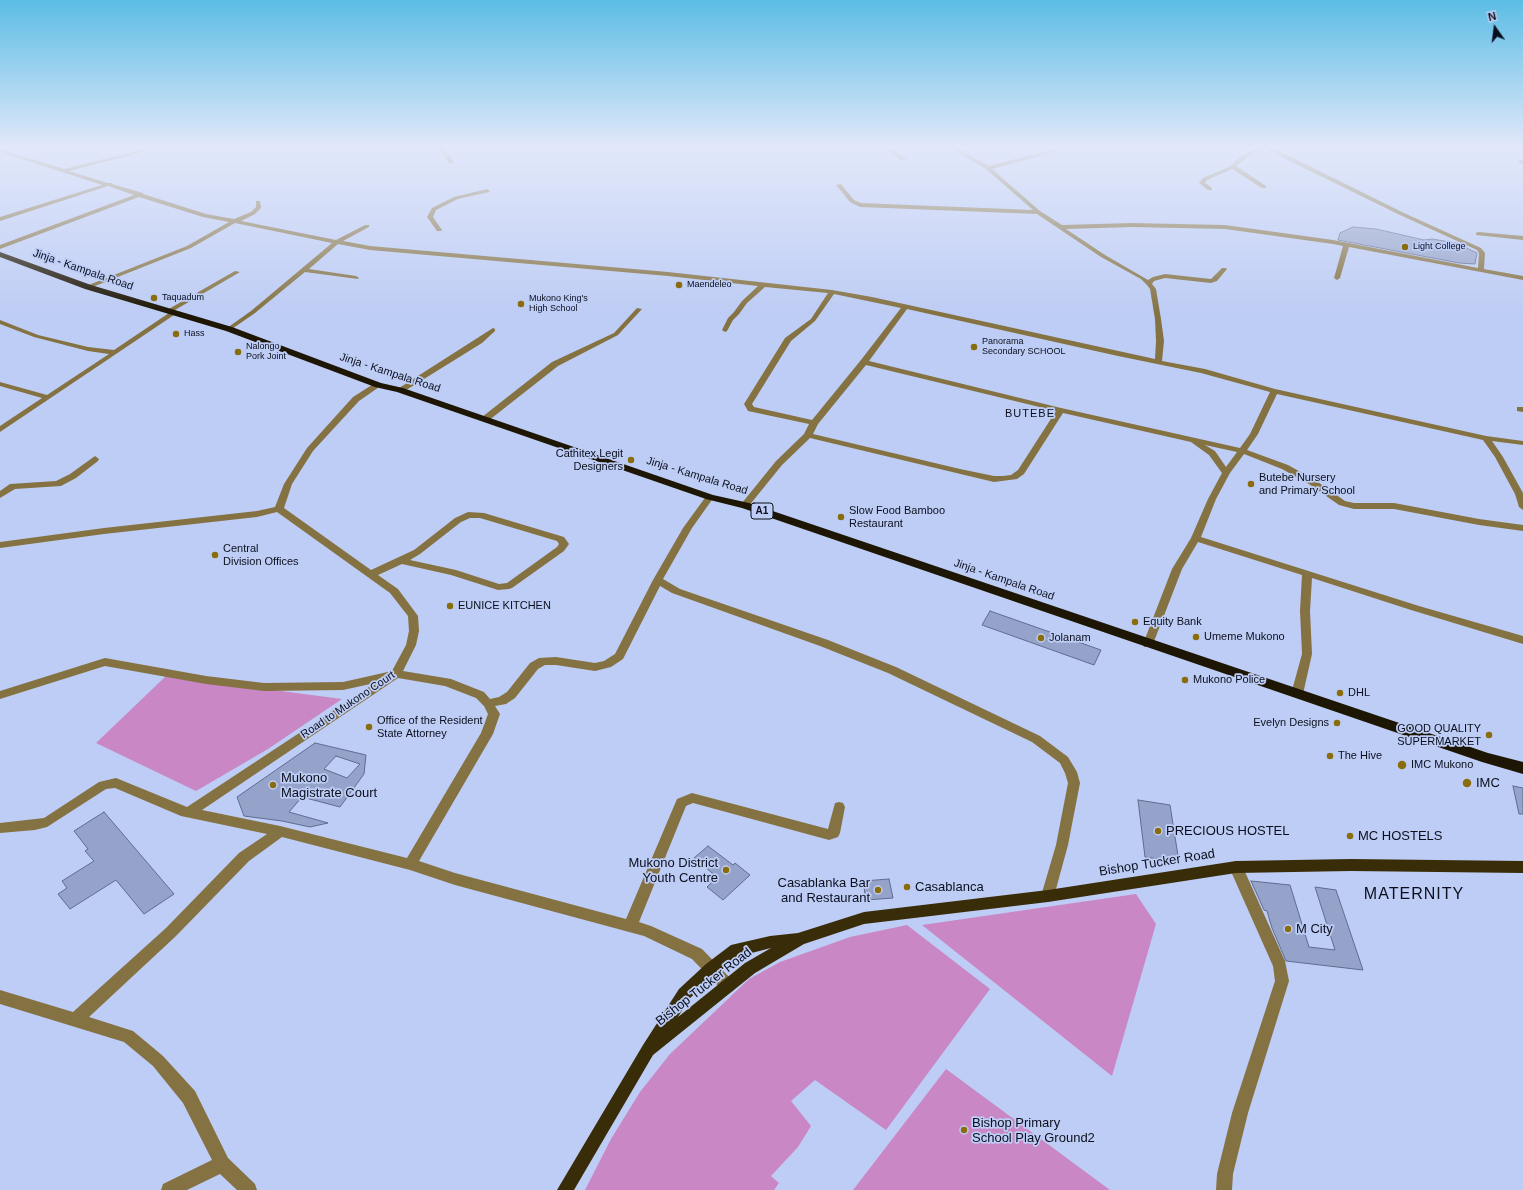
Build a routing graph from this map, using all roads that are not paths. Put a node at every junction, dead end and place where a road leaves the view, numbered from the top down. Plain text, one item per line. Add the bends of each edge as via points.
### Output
1 (55, 202) edge
2 (121, 202) edge
3 (163, 202) edge
4 (258, 202) dead end
5 (449, 202) edge
6 (853, 202) edge
7 (1026, 202) edge
8 (1376, 202) edge
9 (1038, 212) junction
10 (0, 219) edge
11 (235, 221) junction
12 (367, 226) dead end
13 (1062, 227) junction
14 (439, 230) dead end
15 (1478, 234) dead end
16 (1523, 238) edge
17 (337, 242) junction
18 (1346, 245) junction
19 (0, 247) edge
20 (0, 254) edge
21 (1224, 269) dead end
22 (1481, 269) junction
23 (304, 270) junction
24 (237, 272) dead end
25 (356, 278) dead end
26 (1337, 278) dead end
27 (1523, 278) edge
28 (764, 284) junction
29 (1149, 284) junction
30 (88, 287) junction
31 (832, 292) junction
32 (905, 307) junction
33 (640, 309) dead end
34 (172, 311) junction
35 (0, 322) edge
36 (229, 329) junction
37 (493, 330) dead end
38 (725, 330) dead end
39 (114, 352) junction
40 (864, 362) junction
41 (1158, 362) junction
42 (0, 384) edge
43 (378, 385) junction
44 (400, 390) junction
45 (1274, 391) junction
46 (46, 397) junction
47 (1061, 410) junction
48 (485, 419) junction
49 (814, 424) junction
50 (0, 430) edge
51 (808, 436) junction
52 (1486, 438) junction
53 (1192, 440) junction
54 (1523, 443) edge
55 (1243, 451) junction
56 (95, 459) dead end
57 (1226, 473) junction
58 (0, 495) edge
59 (710, 497) junction
60 (745, 505) junction
61 (1523, 507) edge
62 (279, 509) junction
63 (1523, 528) edge
64 (1196, 538) junction
65 (0, 545) edge
66 (401, 561) junction
67 (1307, 573) junction
68 (371, 574) junction
69 (658, 580) junction
70 (1523, 640) edge
71 (1148, 644) junction
72 (396, 674) junction
73 (1297, 694) junction
74 (0, 695) edge
75 (488, 703) junction
76 (1523, 768) edge
77 (839, 807) dead end
78 (189, 812) junction
79 (0, 828) edge
80 (280, 831) junction
81 (410, 864) junction
82 (1236, 867) junction
83 (1523, 867) edge
84 (1048, 896) junction
85 (630, 926) junction
86 (800, 939) junction
87 (711, 969) junction
88 (728, 986) junction
89 (0, 997) edge
90 (76, 1019) junction
91 (648, 1050) junction
92 (222, 1164) junction
93 (168, 1190) edge
94 (249, 1190) edge
95 (565, 1190) edge
96 (1224, 1190) edge

1 - 10 street
2 - 19 street
3 - 11 street via 205,216
4 - 11 street via 259,207 253,213
5 - 14 street via 434,209 430,217
6 - 9 street via 860,205
7 - 9 street
8 - 22 street via 1479,249 1482,253
9 - 13 street
11 - 17 street
11 - 30 street via 188,247
12 - 17 street
13 - 18 street via 1224,227
13 - 29 street
15 - 16 street
17 - 23 street
17 - 28 street via 370,248
18 - 22 street
18 - 26 street
20 - 30 highway, Jinja - Kampala Road / A1
21 - 29 street via 1211,282 1165,276 1151,280
22 - 27 street
23 - 25 street
23 - 36 street
24 - 34 street
28 - 31 street
28 - 38 street via 744,302
29 - 41 street via 1153,289 1158,319
30 - 34 highway, Jinja - Kampala Road / A1
31 - 32 street
31 - 49 street via 813,320 788,340 748,404 751,409
32 - 40 street
32 - 41 street
33 - 48 street via 616,334 555,364
34 - 36 highway, Jinja - Kampala Road / A1
34 - 39 street
35 - 39 street via 49,340
36 - 43 highway, Jinja - Kampala Road / A1
37 - 44 street
39 - 46 street
40 - 47 street
40 - 49 street
41 - 45 street
42 - 46 street
43 - 44 highway, Jinja - Kampala Road / A1
43 - 62 street via 356,399 310,450 288,484
44 - 48 highway, Jinja - Kampala Road / A1
45 - 52 street
45 - 55 street
46 - 50 street
47 - 51 street via 1022,472 1004,479 960,472
47 - 53 street
48 - 59 highway, Jinja - Kampala Road / A1
49 - 51 street
51 - 60 street via 779,463
52 - 54 street
52 - 61 street via 1519,494
53 - 55 street
53 - 57 street via 1212,453
55 - 57 street
55 - 63 street via 1285,467 1342,503 1354,506 1394,506
56 - 58 street via 58,484 13,486
57 - 64 street
59 - 60 highway, Jinja - Kampala Road / A1
59 - 69 street
60 - 71 highway, Jinja - Kampala Road / A1
62 - 65 street via 257,514
62 - 68 street, Road to Mukono Court
64 - 67 street
64 - 71 street via 1177,569
66 - 66 street via 417,552 458,520 468,516 481,515 561,539 564,544 509,586 498,587 453,572
66 - 68 street
67 - 70 street
67 - 73 street via 1307,654
68 - 72 street, Road to Mukono Court via 394,591 413,616 414,631 411,645
69 - 75 street via 619,656 607,664 595,667 556,661 543,662 534,666 511,695 502,701
69 - 84 street via 676,591 824,643 892,670 1036,740 1064,760 1074,783 1062,845
71 - 73 highway, Jinja - Kampala Road / A1
72 - 74 street via 343,686 264,687 206,680 105,662
72 - 75 street via 447,682 480,695
72 - 78 street, Road to Mukono Court
73 - 76 highway, Jinja - Kampala Road / A1 via 1486,758
75 - 81 street via 494,714 487,734
77 - 85 street via 834,833 829,836 692,798 681,803
78 - 79 street via 181,811 116,783 110,783 48,822
78 - 80 street
80 - 81 street
80 - 90 street via 244,858 171,932
81 - 85 street via 455,879
82 - 83 main road, Bishop Tucker Road
82 - 84 main road, Bishop Tucker Road
82 - 96 street via 1280,966 1282,981 1240,1113 1225,1174
84 - 86 main road, Bishop Tucker Road via 864,918
85 - 87 street via 646,930 697,954
86 - 87 main road, Bishop Tucker Road via 770,942 736,950
86 - 88 main road, Bishop Tucker Road via 750,968
87 - 88 street
87 - 91 main road, Bishop Tucker Road via 684,994
88 - 91 main road, Bishop Tucker Road
89 - 90 street
90 - 92 street via 128,1036 158,1061 189,1097
91 - 95 main road, Bishop Tucker Road
92 - 93 street
92 - 94 street

